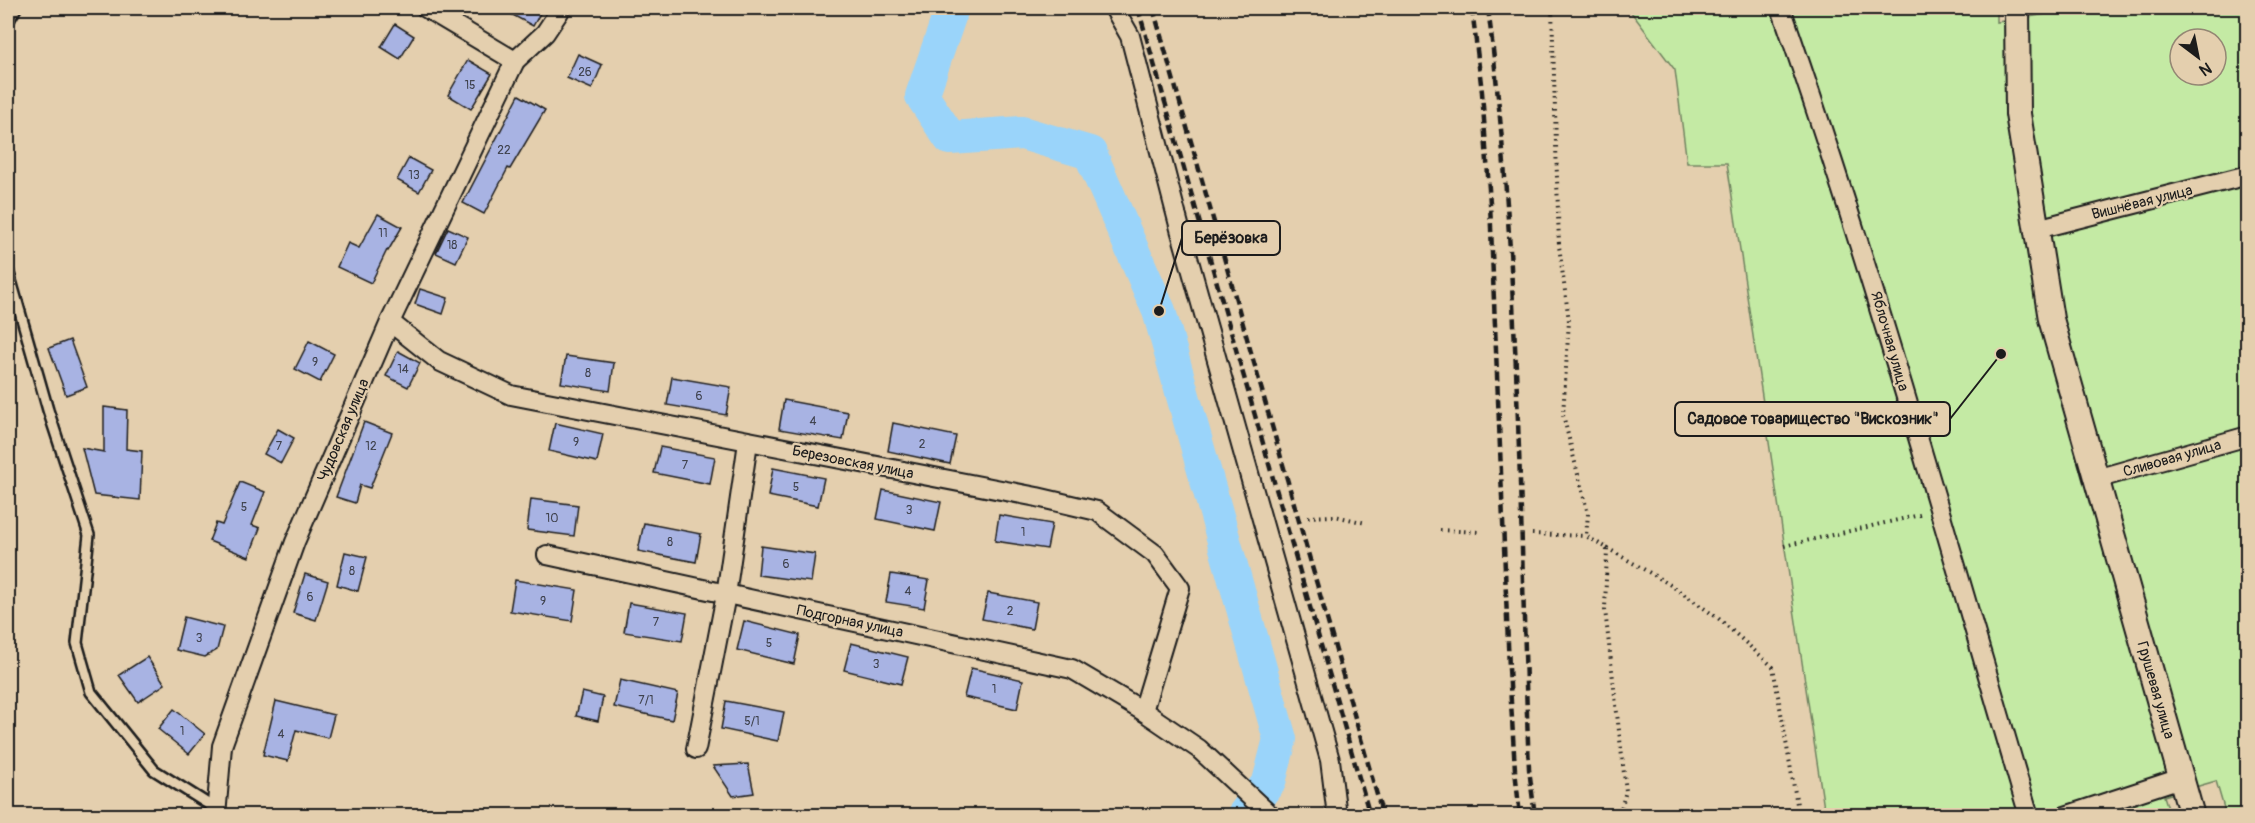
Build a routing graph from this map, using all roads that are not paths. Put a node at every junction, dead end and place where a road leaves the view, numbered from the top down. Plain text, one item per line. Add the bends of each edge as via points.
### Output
1 (16, 8) edge
2 (426, 8) edge
3 (1114, 8) edge
4 (1781, 8) edge
5 (2020, 9) edge
6 (560, 12) dead end
7 (8, 22) edge
8 (515, 61) junction
9 (2247, 175) edge
10 (2037, 229) junction
11 (8, 270) edge
12 (390, 322) junction
13 (2247, 436) edge
14 (748, 442) junction
15 (2096, 479) junction
16 (547, 555) dead end
17 (726, 595) junction
18 (1143, 711) junction
19 (696, 749) dead end
20 (2181, 778) junction
21 (216, 812) edge
22 (1270, 815) edge
23 (1337, 816) edge
24 (2029, 816) edge
25 (2065, 816) edge
26 (2192, 816) edge

1 - 7 lane
2 - 8 street
3 - 23 street via 1130,36 1180,229 1330,760
4 - 24 street, Яблочная улица via 1876,293
5 - 10 street, Грушевая улица via 2018,114
6 - 8 street, Чудовская улица via 545,33
8 - 12 street, Чудовская улица
9 - 10 street, Вишнёвая улица
10 - 15 street, Грушевая улица via 2051,319
11 - 21 lane via 89,535 77,643 91,692 154,770
12 - 14 street, Березовская улица via 439,361 511,395
12 - 21 street, Чудовская улица via 295,542 222,746
13 - 15 street, Сливовая улица
14 - 17 street
14 - 18 street, Березовская улица via 1097,511 1155,554 1180,588
15 - 20 street, Грушевая улица
16 - 17 street, Подгорная улица
17 - 18 street, Подгорная улица via 1072,669
17 - 19 street
18 - 22 street, Подгорная улица via 1199,749
20 - 25 street
20 - 26 street, Грушевая улица

